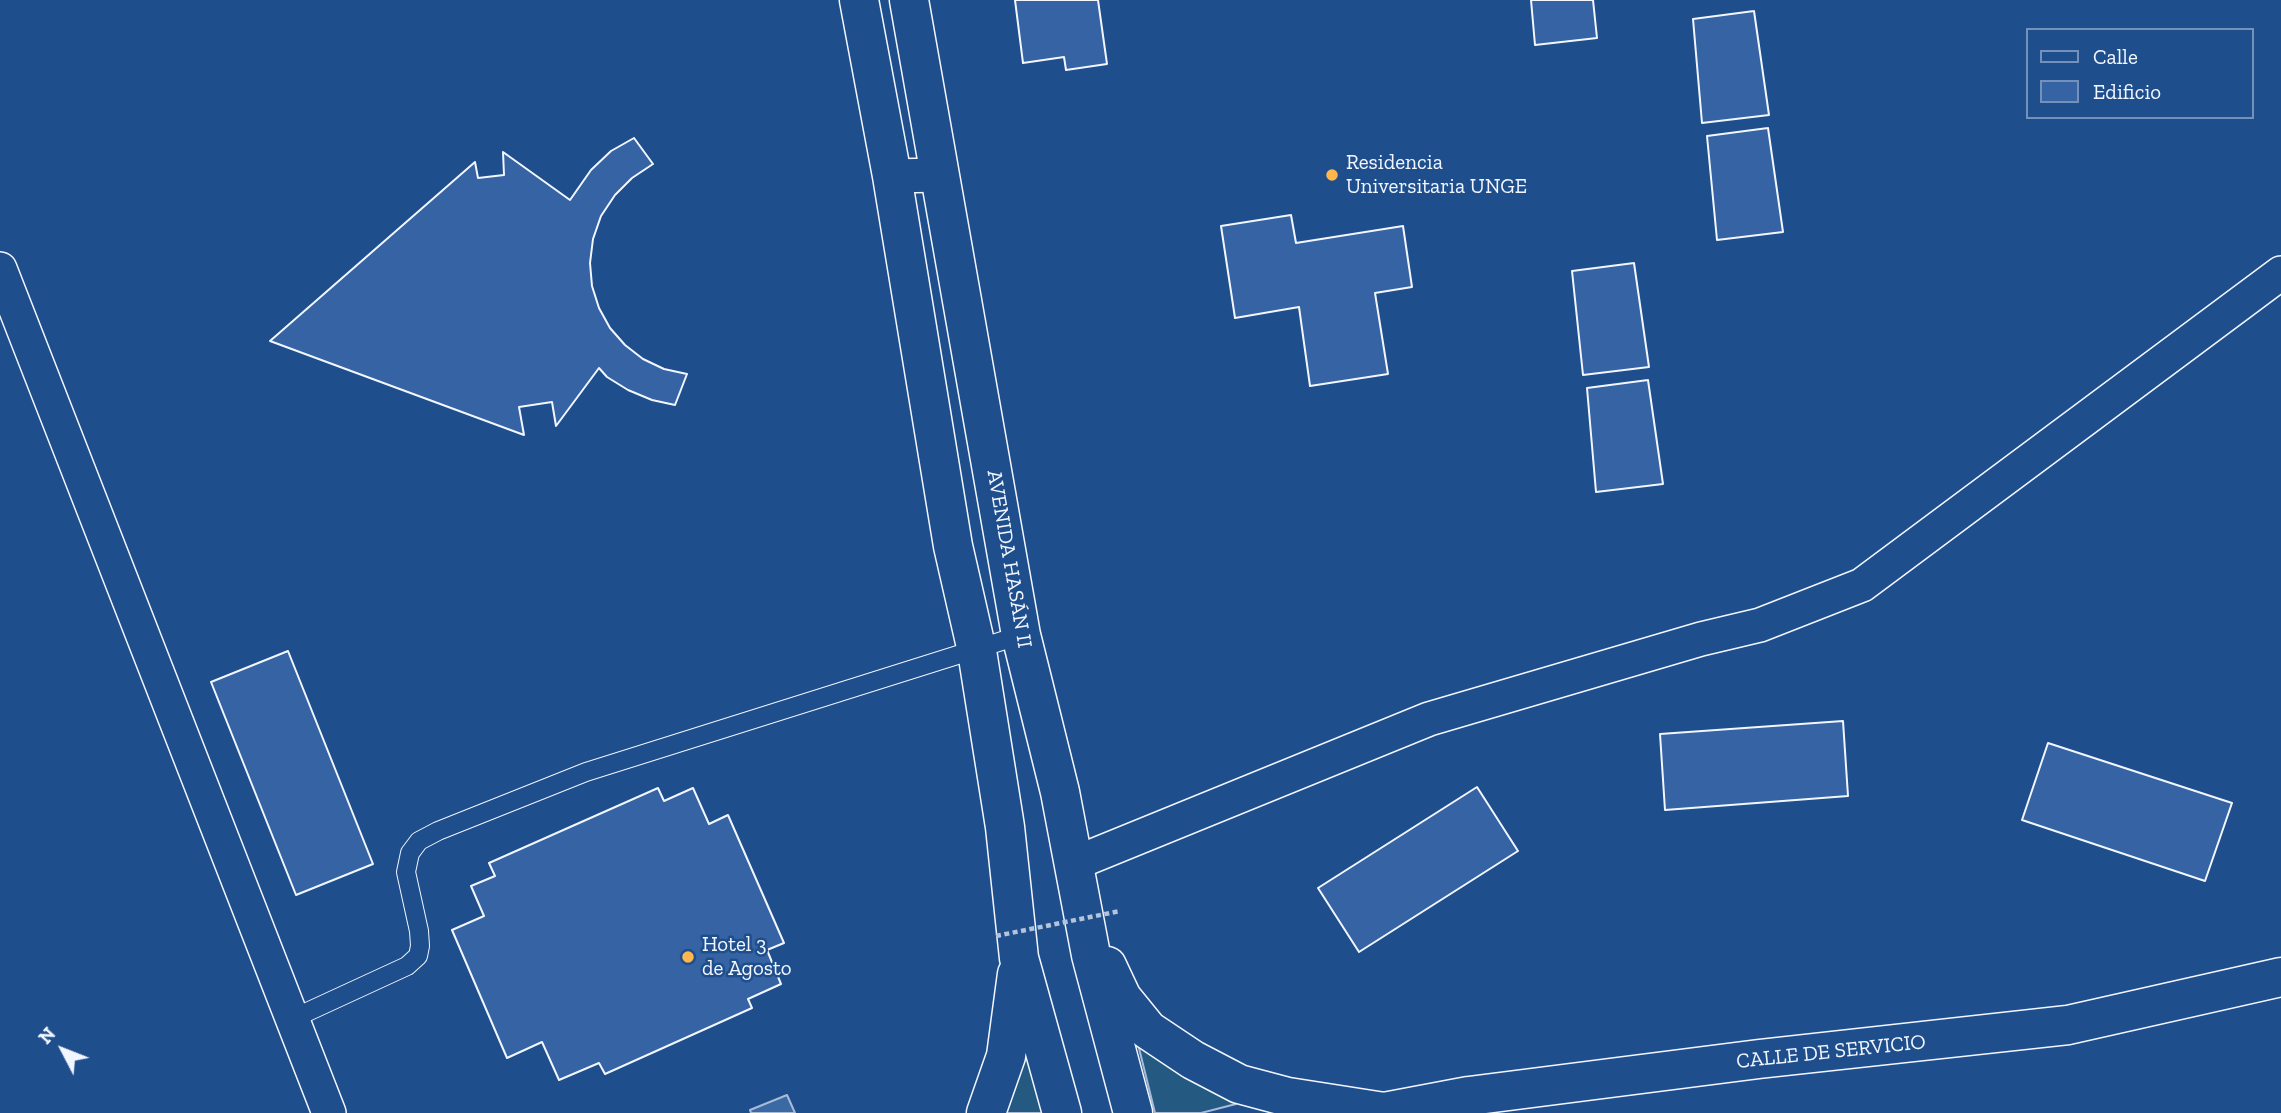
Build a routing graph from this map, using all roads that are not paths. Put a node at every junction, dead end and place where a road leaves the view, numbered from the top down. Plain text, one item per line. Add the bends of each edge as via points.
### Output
1 (859, 0) edge
2 (909, 0) edge
3 (940, 175) junction
4 (892, 176) junction
5 (0, 269) edge
6 (2281, 273) edge
7 (1021, 635) junction
8 (977, 650) junction
9 (1073, 864) junction
10 (1081, 908) junction
11 (1007, 947) junction
12 (2281, 977) edge
13 (292, 1019) junction
14 (329, 1113) edge
15 (986, 1113) edge
16 (1062, 1113) edge
17 (1133, 1113) edge
18 (1381, 1113) edge

1 - 4 main road
2 - 3 main road, AVENIDA HASÁN II
3 - 4 street
3 - 7 main road, AVENIDA HASÁN II
4 - 8 main road via 953,546
5 - 13 street
6 - 9 street via 1862,585 1760,625 1429,719
7 - 8 lane
7 - 9 main road, AVENIDA HASÁN II
8 - 11 main road via 1005,827
8 - 13 lane via 586,772 428,836 410,853 406,872 419,931 418,956 407,966
9 - 10 main road, AVENIDA HASÁN II
10 - 17 main road, AVENIDA HASÁN II
10 - 18 main road, CALLE DE SERVICIO via 1122,998 1148,1030 1238,1084
11 - 15 main road via 1006,1056
11 - 16 main road
12 - 18 main road, CALLE DE SERVICIO via 2068,1026 1759,1059 1469,1096
13 - 14 street

